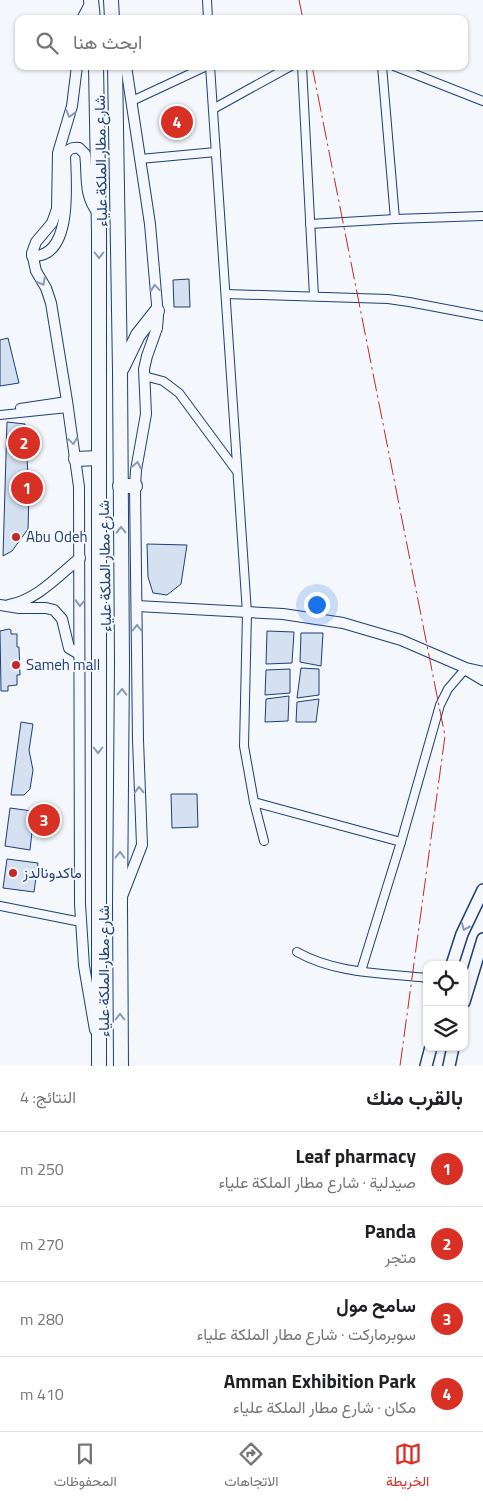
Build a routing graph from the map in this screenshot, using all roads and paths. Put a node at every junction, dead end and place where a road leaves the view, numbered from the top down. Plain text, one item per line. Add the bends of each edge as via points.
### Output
1 (111, 0) edge
2 (207, 0) edge
3 (91, 1) edge
4 (84, 15) edge
5 (93, 15) edge
6 (112, 15) edge
7 (115, 15) edge
8 (208, 15) edge
9 (76, 70) edge
10 (96, 70) edge
11 (115, 70) edge
12 (127, 70) edge
13 (199, 70) edge
14 (208, 70) edge
15 (284, 70) edge
16 (302, 70) edge
17 (382, 70) edge
18 (404, 70) edge
19 (132, 101) junction
20 (483, 101) edge
21 (213, 108) junction
22 (216, 152) junction
23 (140, 159) junction
24 (99, 213) junction
25 (483, 216) edge
26 (395, 219) junction
27 (310, 224) junction
28 (32, 256) junction
29 (226, 294) junction
30 (314, 296) junction
31 (157, 311) junction
32 (483, 316) edge
33 (120, 371) junction
34 (144, 376) junction
35 (68, 404) junction
36 (0, 411) edge
37 (0, 415) edge
38 (99, 458) junction
39 (76, 459) junction
40 (236, 470) junction
41 (120, 486) junction
42 (135, 486) junction
43 (80, 558) junction
44 (3, 606) edge
45 (137, 606) junction
46 (247, 613) junction
47 (79, 654) junction
48 (122, 663) junction
49 (136, 663) junction
50 (466, 668) junction
51 (483, 672) edge
52 (483, 680) edge
53 (254, 802) junction
54 (264, 841) dead end
55 (401, 842) junction
56 (483, 890) edge
57 (120, 905) junction
58 (0, 906) edge
59 (81, 922) junction
60 (483, 939) edge
61 (297, 952) dead end
62 (453, 961) edge
63 (361, 971) junction
64 (423, 978) edge
65 (468, 989) edge
66 (98, 1048) junction
67 (430, 1051) edge
68 (452, 1051) edge
69 (99, 1066) edge
70 (121, 1066) edge
71 (426, 1066) edge
72 (449, 1066) edge

1 - 6 highway
1 - 7 street
2 - 8 street
3 - 4 street
3 - 5 highway
9 -> 28 street via 72,106 58,154 57,209 48,230 33,246
10 - 24 highway, شارع مطار الملكة علياء
11 - 33 highway, شارع مطار الملكة علياء
12 - 19 street
13 - 19 street
14 - 21 street
15 - 21 street
16 - 27 street
17 - 26 street
18 - 20 street
19 - 23 street
21 - 22 street
22 - 23 street
22 - 29 street
31 -> 23 street via 152,237
24 - 28 street via 88,192 85,154 79,148 72,148 65,157 66,199 60,235 50,252
24 -> 38 highway, شارع مطار الملكة علياء
25 - 26 street
26 - 27 street
27 - 30 street
28 -> 35 street via 51,303
29 - 30 street
29 - 40 street
30 - 32 street via 409,302
31 - 33 highway via 141,331
31 - 34 street via 157,328
33 - 41 highway, شارع مطار الملكة علياء
34 - 40 street via 163,381 179,393
42 -> 34 street via 146,414
35 - 36 street
35 - 37 street
35 -> 39 street
38 - 39 highway
38 -> 66 highway, شارع مطار الملكة علياء
39 - 43 street
40 - 46 street
41 - 42 highway
48 -> 41 highway, شارع مطار الملكة علياء
42 - 45 street
43 - 44 street via 32,596
43 -> 47 street
44 - 47 street via 54,610 62,619 69,648
45 - 46 street
49 -> 45 street
46 - 50 street via 283,614 343,623 401,640
46 - 53 street via 243,738
47 - 59 street
48 - 49 highway
57 -> 48 highway, شارع مطار الملكة علياء
57 -> 49 street via 142,845
50 - 51 street
50 - 52 street
50 - 55 street via 448,689 440,705
53 - 54 street
53 - 55 street
55 - 63 street
56 -> 62 main road
70 -> 57 highway, شارع مطار الملكة علياء
58 - 59 street
59 - 66 street via 88,993
60 - 65 main road
61 - 63 street via 328,966
63 - 64 street
66 - 69 highway, شارع مطار الملكة علياء
67 - 71 main road
68 - 72 main road

